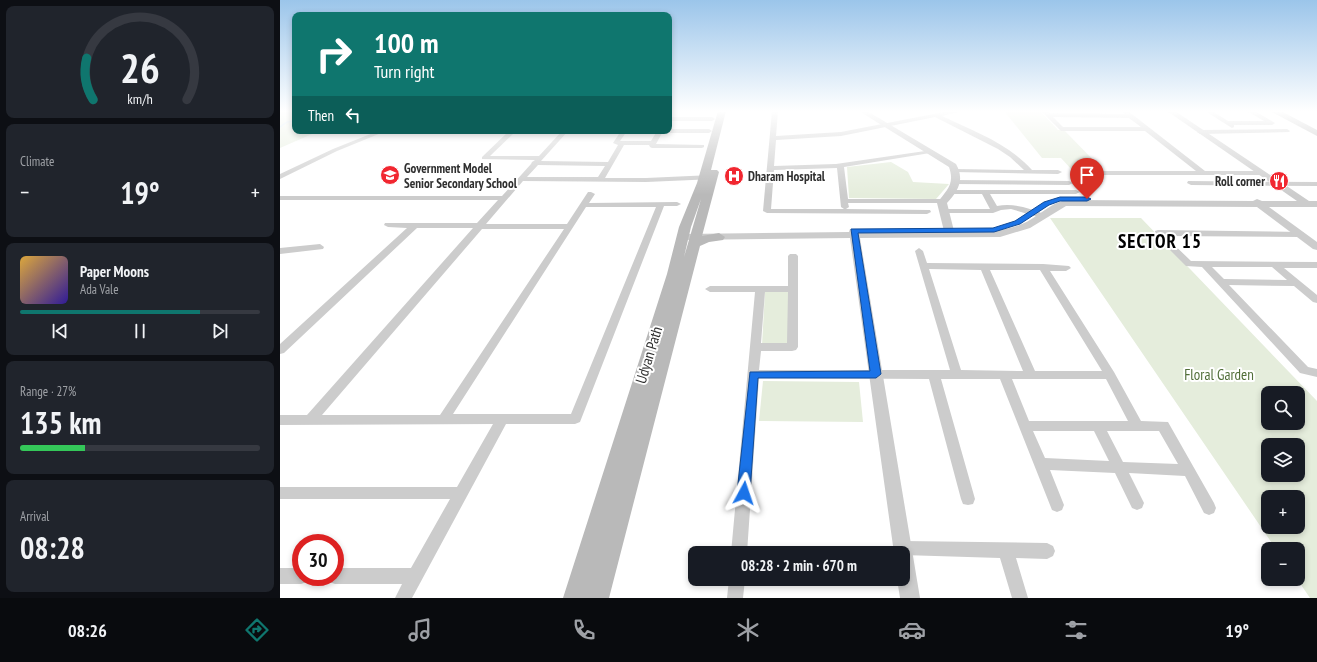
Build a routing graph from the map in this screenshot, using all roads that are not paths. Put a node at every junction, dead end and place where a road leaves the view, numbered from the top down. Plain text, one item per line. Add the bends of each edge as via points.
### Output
1 (773, 138) edge
2 (363, 139) edge
3 (505, 139) edge
4 (557, 139) edge
5 (619, 139) edge
6 (655, 139) edge
7 (716, 139) edge
8 (721, 139) edge
9 (909, 139) edge
10 (982, 139) edge
11 (1160, 139) edge
12 (1210, 139) edge
13 (622, 143) junction
14 (653, 143) junction
15 (702, 146) dead end
16 (930, 151) junction
17 (537, 160) junction
18 (610, 164) junction
19 (840, 165) junction
20 (770, 168) junction
21 (955, 171) junction
22 (1034, 172) junction
23 (1058, 172) dead end
24 (1098, 173) dead end
25 (1204, 173) junction
26 (1262, 173) junction
27 (280, 177) edge
28 (520, 179) junction
29 (601, 179) junction
30 (707, 180) junction
31 (956, 182) junction
32 (1043, 183) junction
33 (1069, 183) dead end
34 (1191, 183) dead end
35 (1277, 184) junction
36 (1317, 184) edge
37 (952, 192) junction
38 (985, 192) junction
39 (1076, 192) dead end
40 (591, 194) dead end
41 (280, 198) edge
42 (504, 198) junction
43 (844, 200) junction
44 (1317, 200) edge
45 (943, 201) junction
46 (1256, 202) junction
47 (1308, 202) edge
48 (661, 204) junction
49 (677, 204) dead end
50 (584, 205) junction
51 (995, 210) junction
52 (845, 211) junction
53 (944, 211) junction
54 (927, 212) dead end
55 (1037, 214) junction
56 (388, 225) dead end
57 (415, 225) junction
58 (480, 225) junction
59 (569, 227) junction
60 (855, 233) junction
61 (949, 233) junction
62 (693, 234) junction
63 (720, 234) junction
64 (1300, 234) junction
65 (320, 247) dead end
66 (1317, 247) edge
67 (280, 251) edge
68 (919, 251) dead end
69 (793, 256) dead end
70 (1204, 264) junction
71 (1275, 265) junction
72 (1317, 265) edge
73 (923, 266) junction
74 (984, 266) junction
75 (1044, 267) junction
76 (1066, 268) dead end
77 (1220, 282) junction
78 (1296, 283) junction
79 (710, 289) dead end
80 (760, 289) junction
81 (793, 289) junction
82 (1317, 300) edge
83 (756, 347) junction
84 (280, 350) edge
85 (1317, 373) edge
86 (753, 374) junction
87 (876, 374) junction
88 (934, 374) junction
89 (957, 374) junction
90 (1004, 374) junction
91 (1031, 375) junction
92 (1110, 375) junction
93 (280, 420) edge
94 (310, 420) junction
95 (443, 420) junction
96 (502, 420) junction
97 (1025, 426) junction
98 (1098, 426) junction
99 (1137, 426) junction
100 (1040, 464) junction
101 (1118, 467) junction
102 (1189, 470) junction
103 (280, 493) edge
104 (461, 493) junction
105 (968, 499) dead end
106 (1137, 503) dead end
107 (1057, 505) dead end
108 (1209, 508) dead end
109 (740, 546) edge
110 (902, 546) edge
111 (910, 548) edge
112 (1006, 550) junction
113 (1047, 551) dead end
114 (280, 576) edge
115 (292, 576) edge
116 (344, 576) edge
117 (415, 576) junction
118 (737, 586) edge
119 (908, 586) edge
120 (403, 598) edge
121 (575, 598) edge
122 (597, 598) edge
123 (736, 598) edge
124 (910, 598) edge
125 (1020, 598) edge

1 - 20 street
2 - 27 street
3 - 17 street via 484,158
4 - 17 street
5 - 13 street via 616,143
6 - 14 street
7 - 30 main road, Udyan Path
8 - 30 main road, Udyan Path
9 - 16 street
10 - 22 street via 1009,153
11 - 25 street
12 - 26 street
13 - 14 street
13 - 18 street
14 - 15 street via 652,146
16 - 19 street
16 - 21 street via 953,166
17 - 18 street
17 - 28 street
18 - 29 street
19 - 20 street
19 - 43 street
20 - 52 street via 767,211
21 - 22 street
21 - 31 street via 958,178
22 - 23 street
22 - 32 street
24 - 25 street
25 - 26 street
26 - 35 street
28 - 29 street
28 - 42 street
29 - 30 street
30 - 62 main road, Udyan Path
31 - 32 street
31 - 37 street
32 - 33 street
34 - 35 street
35 - 36 street
35 - 47 street
37 - 38 street
37 - 45 street
38 - 39 street
38 - 51 street
40 - 50 street
41 - 42 street
42 - 58 street
43 - 45 street
43 - 52 street
44 - 47 street
45 - 53 street
46 - 47 street
46 - 55 street via 1065,203
46 - 64 street
48 - 49 street
48 - 50 street
48 - 96 street via 575,419
50 - 59 street
51 - 53 street
51 - 55 street via 1000,207 1015,207
52 - 54 street
53 - 61 street
55 - 61 street via 1026,226 1000,234
56 - 57 street
57 - 58 street
57 - 84 street
58 - 59 street
58 - 94 street
59 - 95 street
60 - 61 street
60 - 63 street
60 - 87 street
62 - 63 main road
62 - 63 main road via 706,239
62 - 121 main road, Udyan Path via 674,274
62 - 122 main road, Udyan Path
64 - 66 street
64 - 70 street via 1158,233 1189,264
65 - 67 street
68 - 73 street
69 - 81 street
70 - 71 street
70 - 77 street
71 - 72 street
71 - 78 street
73 - 74 street
73 - 89 street
74 - 75 street
74 - 91 street
75 - 76 street
75 - 92 street
77 - 78 street
77 - 85 street via 1304,370
78 - 82 street
79 - 80 street
80 - 81 street
80 - 83 street
81 - 83 street via 792,347
83 - 86 street
86 - 87 street
86 - 109 street
87 - 88 street
87 - 110 street
88 - 89 street
88 - 105 street
89 - 90 street
90 - 91 street
90 - 97 street
91 - 92 street
92 - 99 street
93 - 94 street
94 - 95 street
95 - 96 street
96 - 104 street
97 - 98 street
97 - 100 street
98 - 99 street
98 - 101 street
99 - 102 street via 1163,426
100 - 101 street
100 - 107 street
101 - 102 street
101 - 106 street
102 - 108 street
103 - 104 street
104 - 117 street
111 - 112 street
112 - 113 street
112 - 125 street
114 - 115 street
116 - 117 street
117 - 120 street
118 - 123 street
119 - 124 street

